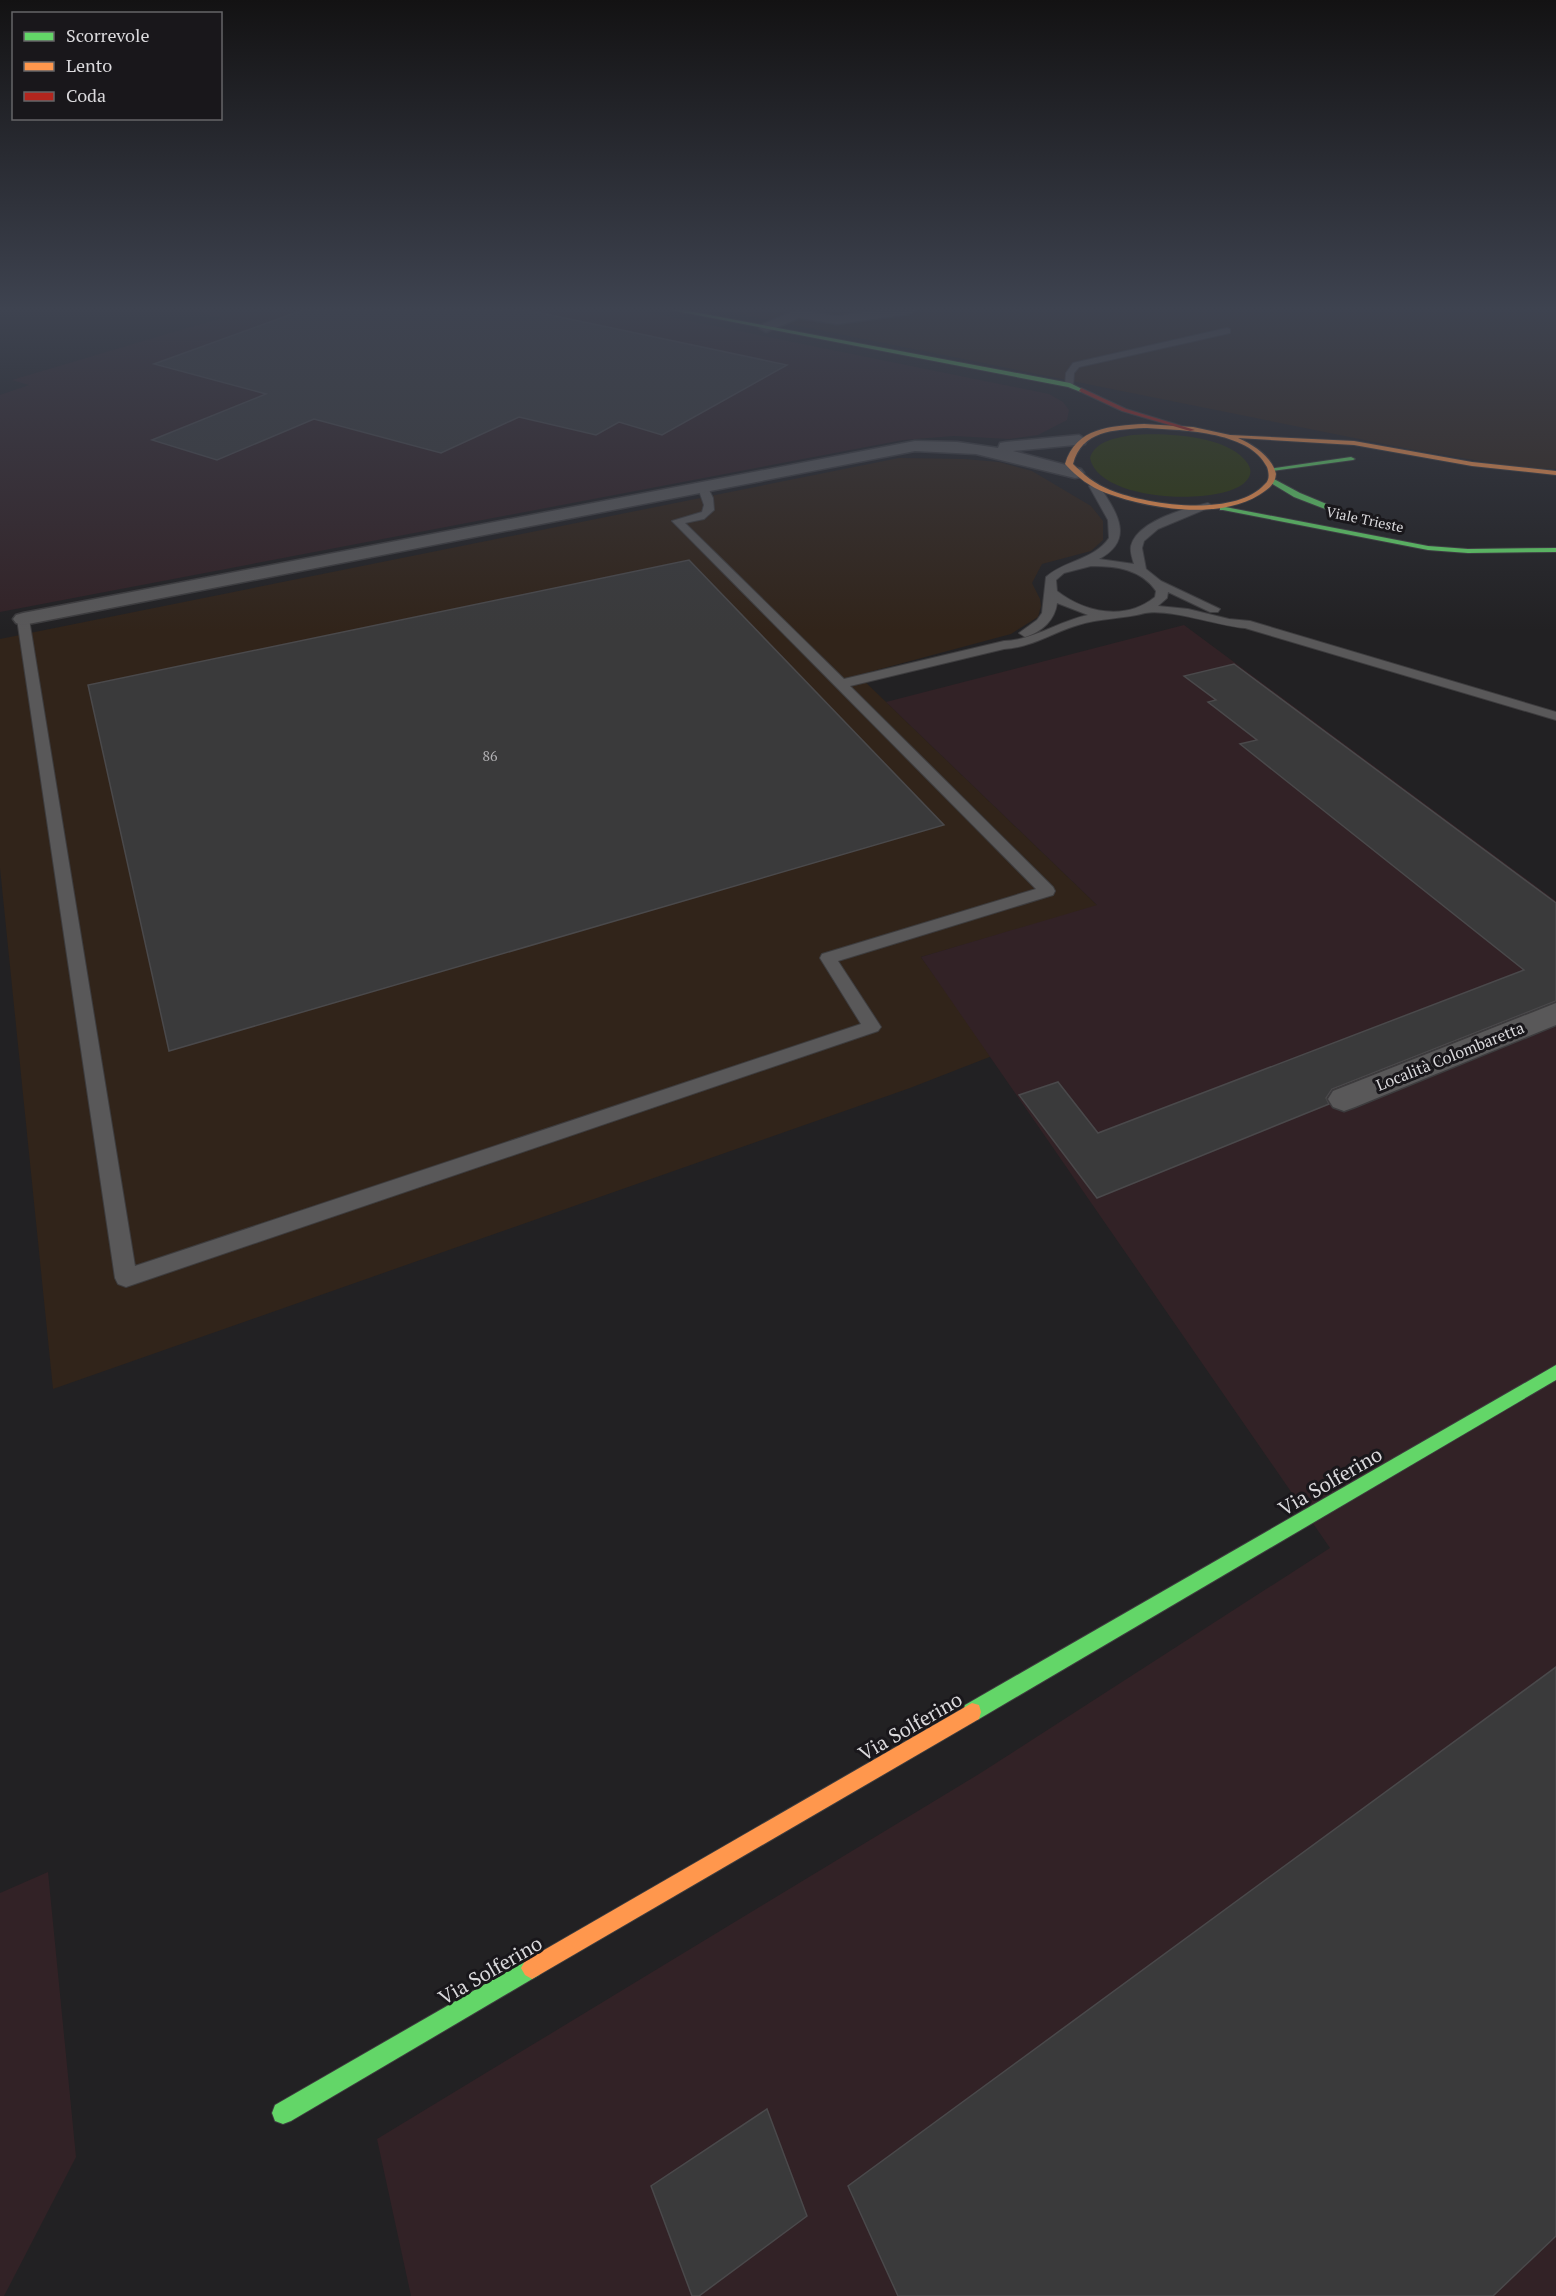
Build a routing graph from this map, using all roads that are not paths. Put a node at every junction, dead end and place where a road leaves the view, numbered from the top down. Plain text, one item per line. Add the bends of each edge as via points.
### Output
1 (1148, 417) edge
2 (1088, 419) dead end
3 (1192, 430) junction
4 (1208, 433) junction
5 (1082, 439) junction
6 (982, 449) junction
7 (1076, 473) junction
8 (1556, 473) edge
9 (1272, 475) junction
10 (1556, 481) edge
11 (1094, 486) junction
12 (703, 488) junction
13 (1208, 506) junction
14 (1517, 550) junction
15 (1556, 550) edge
16 (1082, 563) junction
17 (1142, 572) junction
18 (1159, 584) junction
19 (1051, 592) junction
20 (1147, 609) junction
21 (1113, 614) junction
22 (23, 619) joint
23 (1246, 624) junction
24 (1004, 645) junction
25 (841, 684) junction
26 (1556, 716) edge
27 (1556, 1012) edge
28 (1344, 1099) dead end
29 (1556, 1372) edge
30 (283, 2113) dead end

1 - 3 main road, Viale Trieste
2 - 5 main road
3 - 4 main road, Viale Trieste
3 - 5 main road, Viale Trieste via 1133,427
4 - 8 main road via 1354,443 1472,464
4 - 9 main road, Viale Trieste via 1257,452 1267,461
5 - 6 street
5 - 7 main road via 1068,457
6 - 7 street
6 - 12 street via 915,446
7 - 11 main road, Viale Trieste
9 - 10 main road via 1336,459 1395,459 1489,475
9 - 13 main road, Viale Trieste via 1257,494
9 - 14 main road, Viale Trieste via 1298,495 1375,524
11 - 13 main road, Viale Trieste via 1141,501
11 - 16 lane via 1113,513 1118,531 1101,555
12 - 22 street
12 - 25 lane via 710,501 708,512 678,521
13 - 14 main road, Viale Trieste via 1428,548
13 - 17 lane via 1166,520 1142,534 1136,548
14 - 15 main road, Viale Trieste
16 - 17 lane via 1119,565
16 - 19 lane via 1054,574 1048,585
17 - 18 lane
18 - 20 lane via 1161,598
18 - 23 lane
19 - 21 lane via 1075,608
19 - 24 lane via 1047,618
20 - 21 lane
20 - 23 lane
21 - 24 lane via 1074,622 1022,644
22 - 25 lane via 126,1278 872,1027 828,958 1047,891
23 - 26 lane
24 - 25 lane
27 - 28 street, Località Colombaretta
29 - 30 main road, Via Solferino

